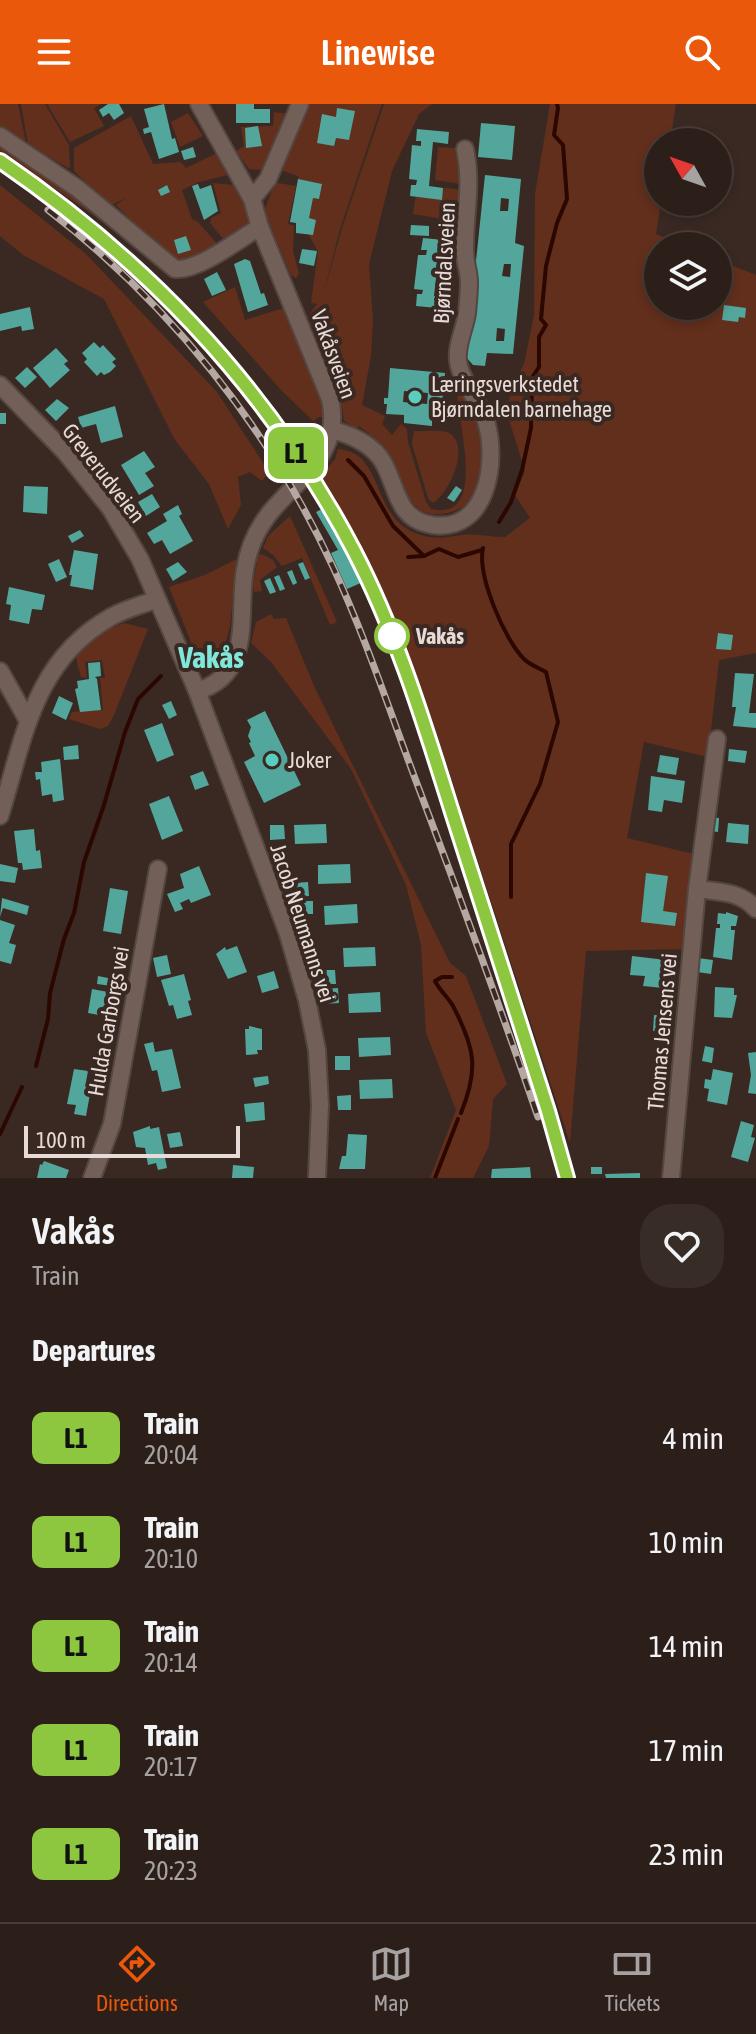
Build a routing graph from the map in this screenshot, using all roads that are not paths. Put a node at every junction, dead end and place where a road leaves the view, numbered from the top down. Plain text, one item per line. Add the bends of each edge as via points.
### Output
1 (199, 104) edge
2 (300, 104) edge
3 (0, 136) edge
4 (465, 149) dead end
5 (252, 199) junction
6 (260, 227) junction
7 (0, 385) edge
8 (333, 430) junction
9 (157, 599) junction
10 (0, 671) edge
11 (197, 691) junction
12 (27, 719) junction
13 (717, 739) dead end
14 (0, 816) edge
15 (158, 869) dead end
16 (697, 889) junction
17 (756, 909) edge
18 (92, 1178) edge
19 (317, 1178) edge
20 (671, 1178) edge

1 - 5 street, Vakåsveien
2 - 5 street via 268,179
3 - 6 street via 77,188 175,269 187,269
4 - 8 street, Bjørndalsveien via 469,282 458,359 489,432 482,500 467,517 450,525 413,519 396,498 374,451
5 - 6 street, Vakåsveien
6 - 8 street, Vakåsveien via 330,399
7 - 9 street, Greverudveien via 110,508
8 - 11 street, Vakåsveien via 323,453 254,537 245,567 238,653 220,680
9 - 11 street
9 - 12 street via 113,616 83,636 56,665
10 - 12 street
11 - 19 street, Jacob Neumanns vei via 288,934 307,1000 317,1050
12 - 14 street
13 - 16 street, Thomas Jensens vei
15 - 18 street, Hulda Garborgs vei via 112,1124
16 - 17 street via 744,897
16 - 20 street, Thomas Jensens vei

